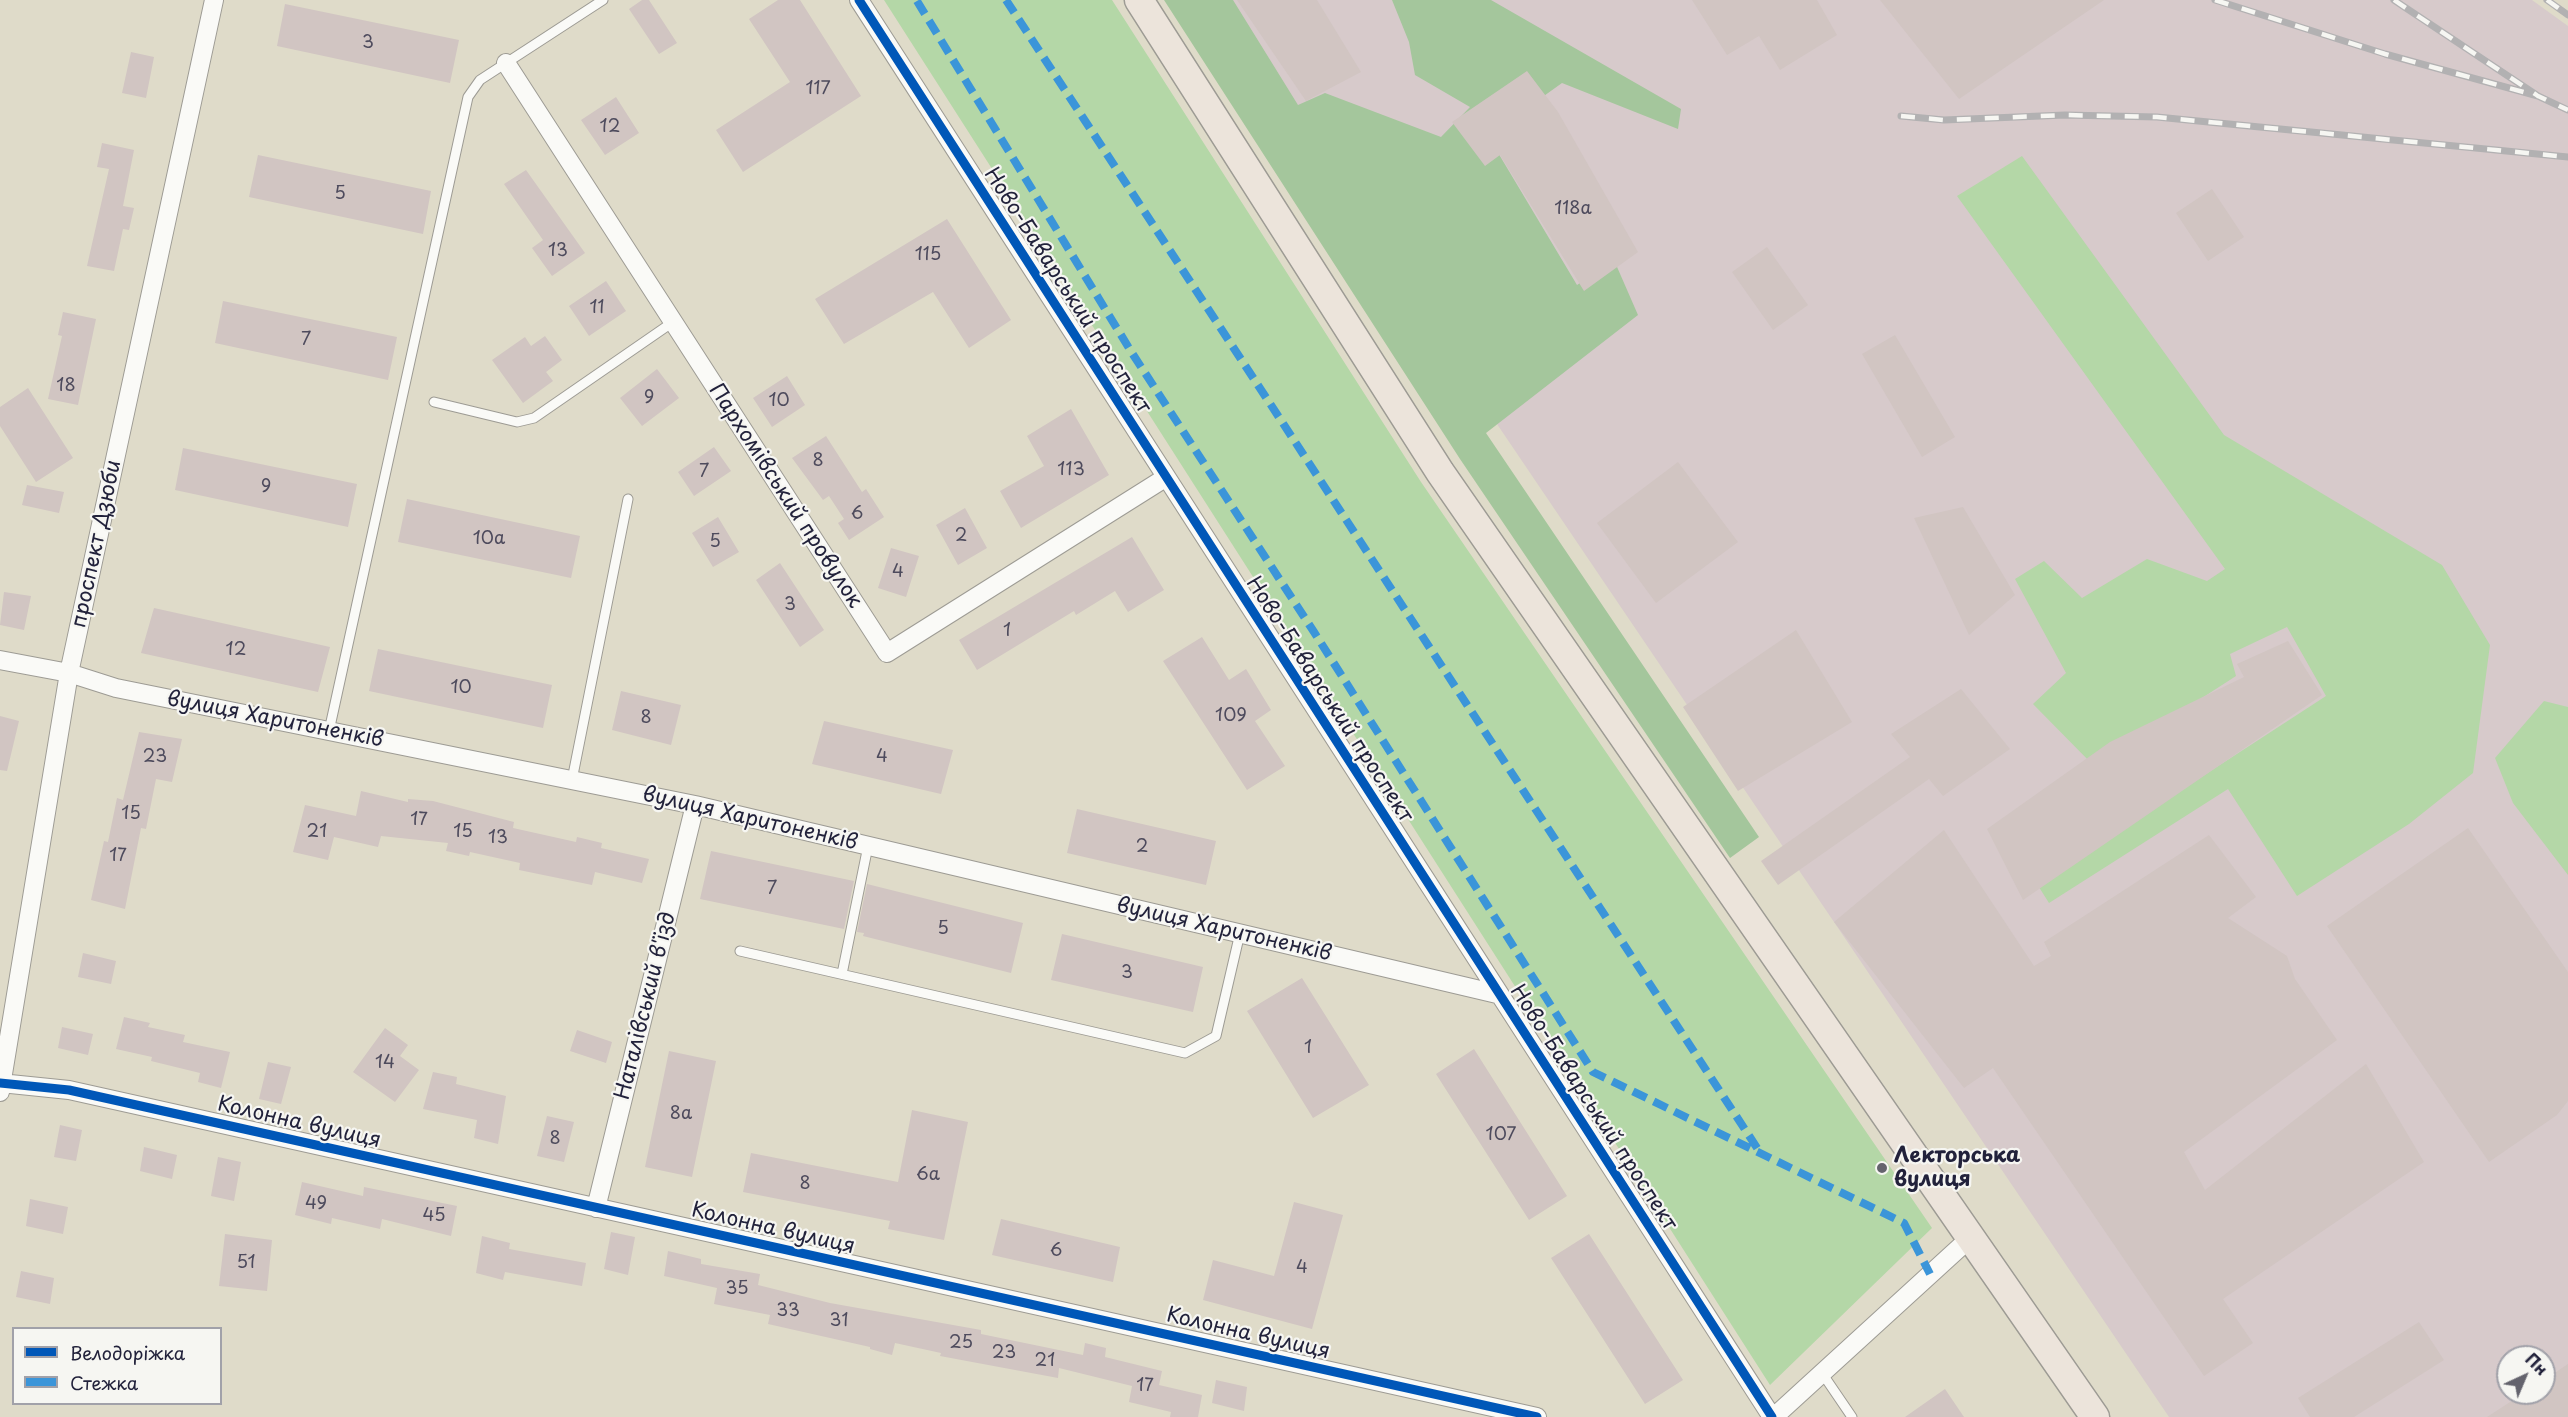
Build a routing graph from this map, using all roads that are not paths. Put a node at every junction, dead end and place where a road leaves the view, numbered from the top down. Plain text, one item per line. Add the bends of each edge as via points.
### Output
1 (214, 0) edge
2 (603, 0) edge
3 (859, 0) edge
4 (1139, 0) edge
5 (506, 63) junction
6 (673, 322) junction
7 (434, 402) dead end
8 (1165, 478) junction
9 (628, 499) dead end
10 (0, 660) edge
11 (69, 674) junction
12 (329, 731) junction
13 (572, 780) junction
14 (695, 804) junction
15 (868, 846) junction
16 (1240, 933) junction
17 (740, 951) dead end
18 (842, 974) junction
19 (1497, 994) junction
20 (1, 1086) edge
21 (596, 1208) junction
22 (1970, 1238) junction
23 (1822, 1373) junction
24 (1537, 1417) edge
25 (1773, 1417) edge
26 (1852, 1417) edge
27 (2096, 1417) edge

1 - 11 street, проспект Дзюби
2 - 5 lane
3 - 8 street, Ново-Баварський проспект
4 - 22 main road via 1440,472
5 - 6 street, Пархомівський провулок
5 - 12 lane via 480,80 468,97
6 - 7 lane via 534,418 517,422
6 - 8 street, Пархомівський провулок via 886,653
8 - 19 street, Ново-Баварський проспект
9 - 13 lane
10 - 11 street, вулиця Харитоненків
11 - 12 street, вулиця Харитоненків via 116,688
11 - 20 street, проспект Дзюби
12 - 13 street, вулиця Харитоненків
13 - 14 street, вулиця Харитоненків
14 - 15 street, вулиця Харитоненків
14 - 21 street, Наталівський в'їзд
15 - 16 street, вулиця Харитоненків
15 - 18 lane
16 - 18 lane via 1216,1035 1185,1053
16 - 19 street, вулиця Харитоненків
17 - 18 lane
19 - 25 street, Ново-Баварський проспект
20 - 21 street, Колонна вулиця via 69,1090
21 - 24 street, Колонна вулиця
22 - 23 street
22 - 27 main road
23 - 25 street
23 - 26 lane

